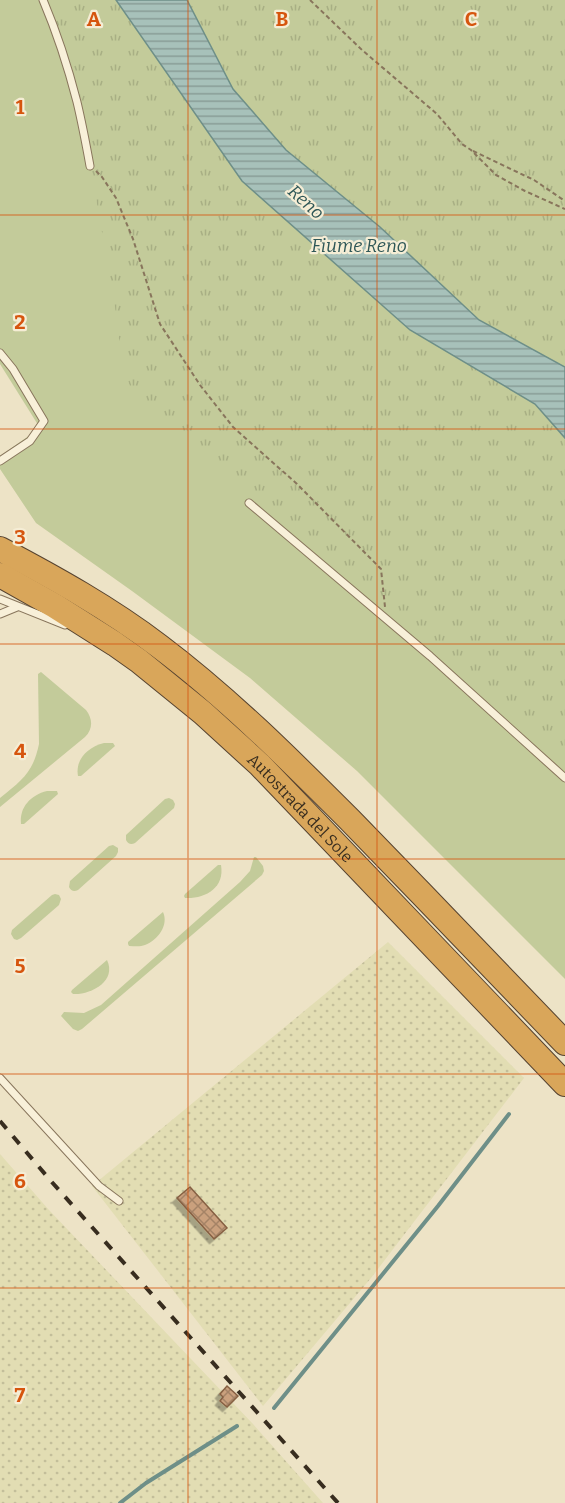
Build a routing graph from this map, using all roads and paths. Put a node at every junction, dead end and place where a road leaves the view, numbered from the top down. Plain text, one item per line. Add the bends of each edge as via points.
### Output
1 (43, 0) edge
2 (310, 0) edge
3 (471, 150) junction
4 (90, 166) joint
5 (565, 201) edge
6 (565, 209) edge
7 (0, 353) edge
8 (0, 461) edge
9 (249, 503) dead end
10 (0, 549) edge
11 (0, 575) edge
12 (0, 599) edge
13 (18, 607) junction
14 (0, 614) edge
15 (386, 619) junction
16 (115, 644) junction
17 (565, 778) edge
18 (565, 1043) edge
19 (0, 1078) edge
20 (565, 1084) edge
21 (119, 1201) dead end

1 - 4 lane via 67,64
2 - 3 path via 438,114
3 - 5 path via 534,180
3 - 6 path via 496,175
4 - 15 path via 116,198 160,324 233,427 297,484 381,569
7 - 8 lane via 44,421 30,441
9 - 15 lane
10 - 18 highway, Autostrada del Sole via 94,601 158,645 220,695 300,770
11 - 16 highway, Autostrada del Sole
12 - 13 lane
13 - 14 lane
13 - 16 lane
15 - 17 lane
16 - 20 highway, Autostrada del Sole via 203,713 260,765
19 - 21 lane via 99,1186

